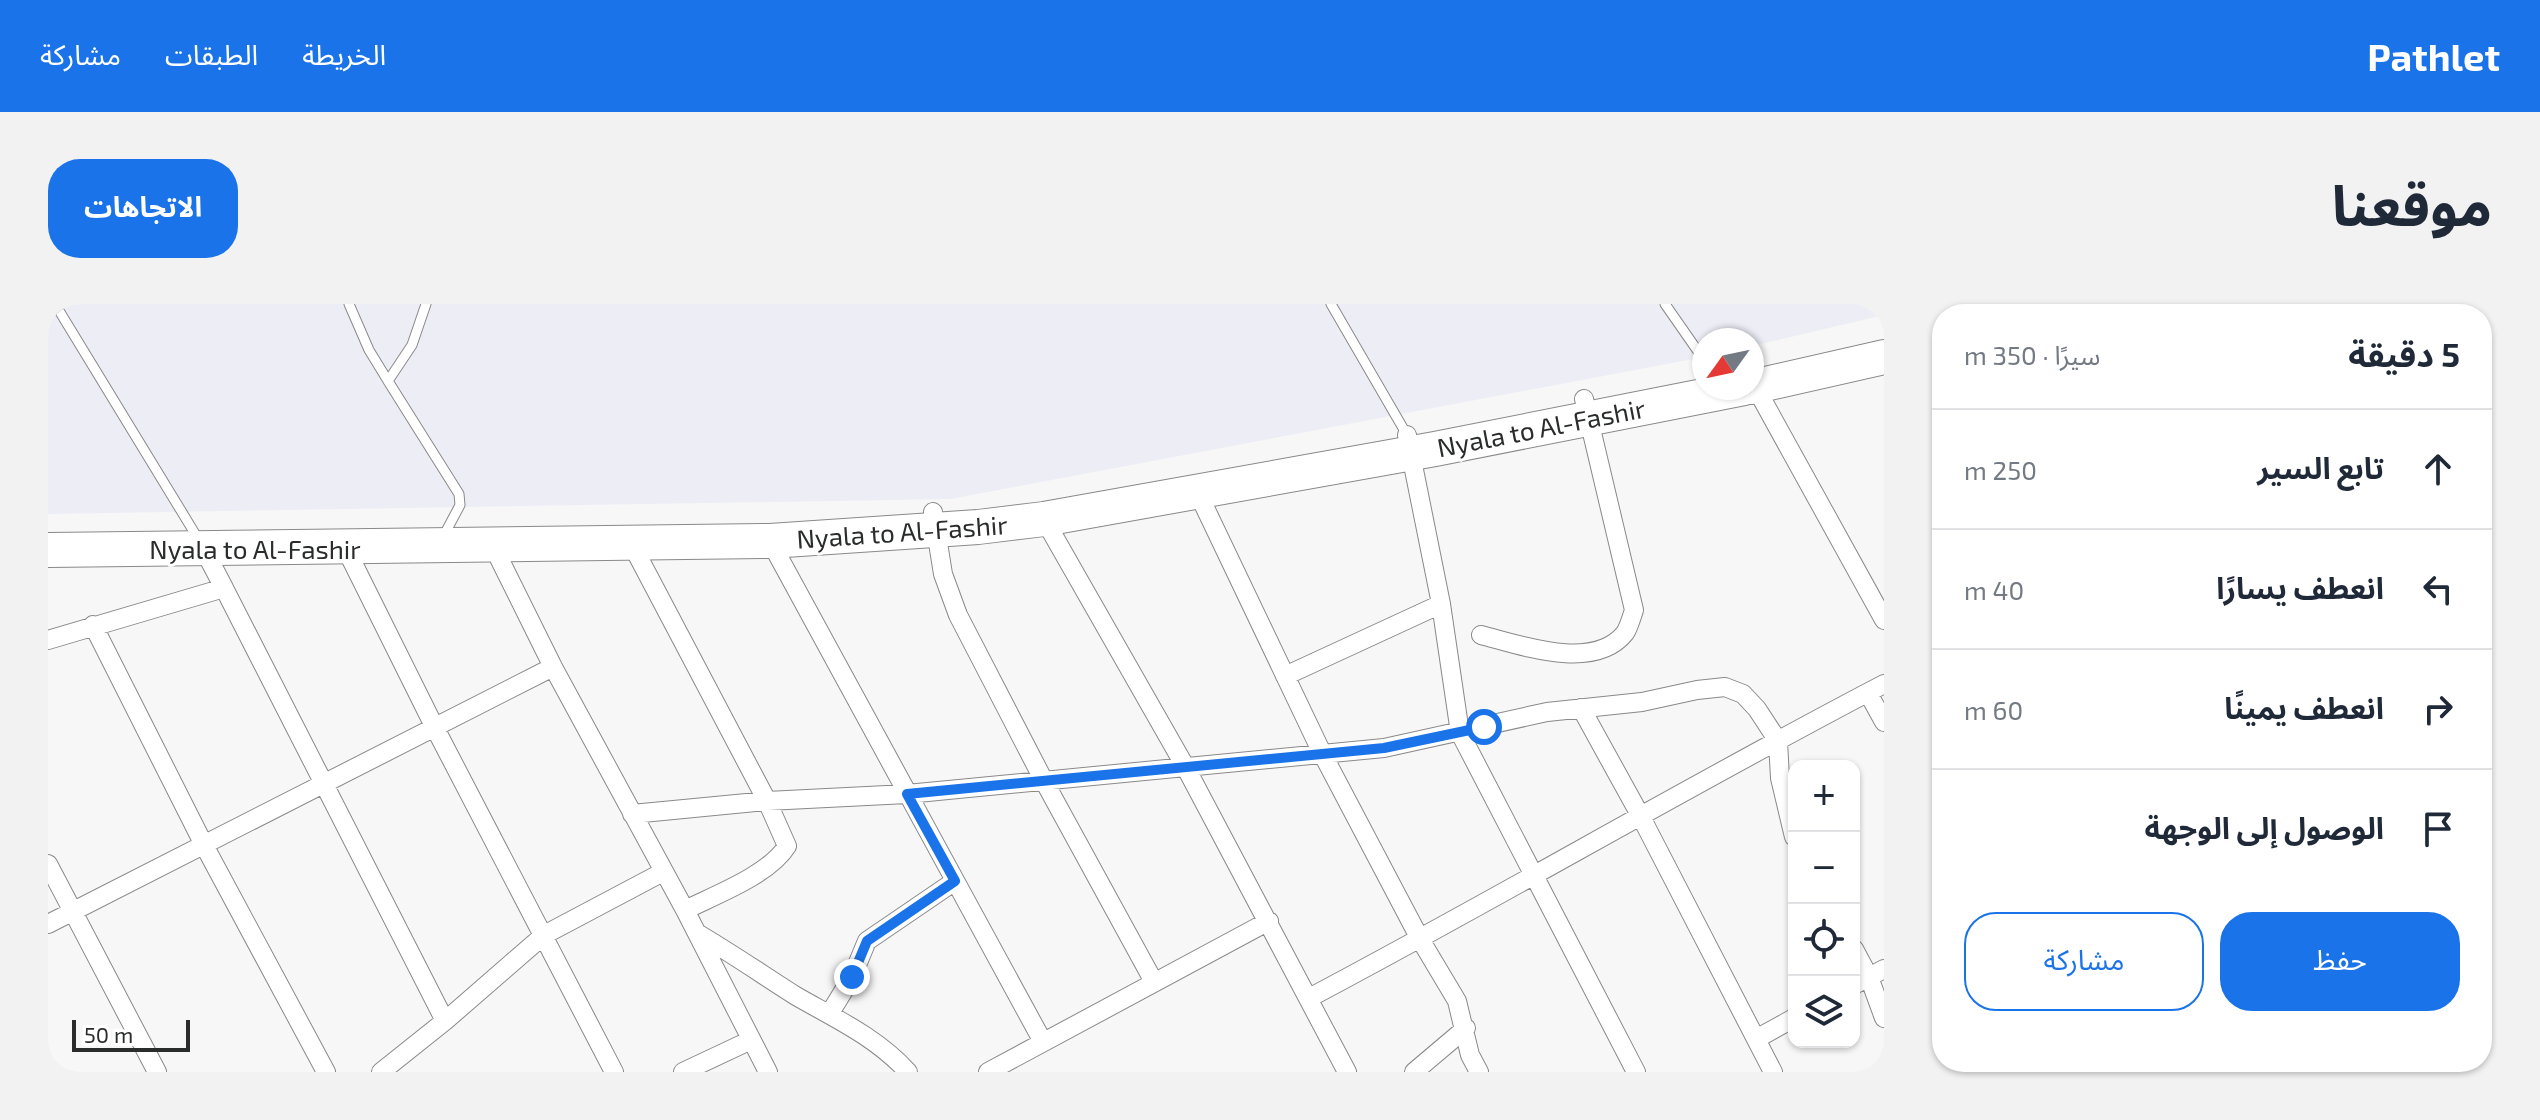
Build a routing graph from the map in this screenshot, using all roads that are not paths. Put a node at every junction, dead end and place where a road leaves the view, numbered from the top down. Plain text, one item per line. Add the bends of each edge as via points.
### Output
1 (55, 304) edge
2 (349, 304) edge
3 (426, 304) edge
4 (1331, 304) edge
5 (1665, 304) edge
6 (1692, 343) edge
7 (1883, 344) edge
8 (1764, 375) edge
9 (388, 381) junction
10 (1692, 390) edge
11 (1749, 400) edge
12 (1586, 408) junction
13 (1410, 444) junction
14 (1197, 491) junction
15 (1044, 519) junction
16 (934, 521) junction
17 (48, 533) edge
18 (489, 536) junction
19 (311, 538) junction
20 (442, 538) junction
21 (198, 540) junction
22 (770, 541) junction
23 (631, 543) junction
24 (345, 547) junction
25 (48, 550) edge
26 (224, 588) junction
27 (1441, 604) junction
28 (1884, 620) edge
29 (93, 625) junction
30 (1481, 635) dead end
31 (48, 640) edge
32 (553, 667) junction
33 (1285, 676) junction
34 (1876, 688) edge
35 (1581, 708) junction
36 (1884, 722) edge
37 (435, 728) junction
38 (1460, 733) junction
39 (1778, 741) junction
40 (1322, 753) junction
41 (1186, 768) junction
42 (1044, 781) junction
43 (324, 782) junction
44 (907, 794) junction
45 (767, 801) junction
46 (632, 814) junction
47 (1640, 815) junction
48 (1793, 832) edge
49 (204, 845) junction
50 (48, 864) edge
51 (663, 872) junction
52 (1533, 876) junction
53 (955, 881) junction
54 (685, 910) junction
55 (73, 911) junction
56 (1269, 921) junction
57 (48, 924) edge
58 (697, 933) junction
59 (544, 935) junction
60 (1420, 939) junction
61 (1869, 977) edge
62 (1154, 982) junction
63 (1309, 998) junction
64 (830, 1013) junction
65 (1884, 1018) edge
66 (445, 1021) junction
67 (1788, 1021) edge
68 (1466, 1028) junction
69 (1756, 1039) junction
70 (751, 1040) junction
71 (1043, 1042) junction
72 (157, 1072) edge
73 (326, 1072) edge
74 (381, 1072) edge
75 (614, 1072) edge
76 (683, 1072) edge
77 (768, 1072) edge
78 (908, 1072) edge
79 (988, 1072) edge
80 (1347, 1072) edge
81 (1414, 1072) edge
82 (1479, 1072) edge
83 (1636, 1072) edge
84 (1773, 1072) edge

1 - 21 lane
2 - 9 lane
3 - 9 lane via 412,345
4 - 13 lane
5 - 6 lane
7 - 8 highway, Nyala to Al-Fashir
9 - 20 lane via 459,494 460,505
10 - 12 highway, Nyala to Al-Fashir
11 - 28 street
12 - 13 highway, Nyala to Al-Fashir
12 - 30 street via 1634,610 1625,633 1606,647 1577,655
13 - 14 highway, Nyala to Al-Fashir
13 - 16 highway, Nyala to Al-Fashir via 1149,481
13 - 27 street
14 - 15 highway, Nyala to Al-Fashir
14 - 33 street
15 - 16 highway, Nyala to Al-Fashir
15 - 41 street
16 - 18 highway, Nyala to Al-Fashir via 769,522
16 - 22 highway, Nyala to Al-Fashir
16 - 42 street via 943,574 958,615
17 - 21 highway, Nyala to Al-Fashir
18 - 20 highway, Nyala to Al-Fashir
18 - 23 highway, Nyala to Al-Fashir
18 - 32 street
19 - 20 highway, Nyala to Al-Fashir
19 - 21 highway, Nyala to Al-Fashir
19 - 24 highway, Nyala to Al-Fashir
20 - 24 highway, Nyala to Al-Fashir
21 - 25 highway, Nyala to Al-Fashir
21 - 26 street
22 - 23 highway, Nyala to Al-Fashir
22 - 44 street
23 - 45 street
24 - 37 street
26 - 29 street
26 - 43 street
27 - 33 street
27 - 38 street
29 - 31 street
29 - 49 street
32 - 37 street
32 - 46 street
33 - 40 street
34 - 36 street
34 - 39 street
35 - 38 street
35 - 39 street via 1725,687 1743,694
35 - 47 street
37 - 43 street
37 - 59 street
38 - 40 street
38 - 52 street
39 - 47 street
39 - 48 street
40 - 41 street
40 - 60 street
41 - 42 street
41 - 56 street
42 - 44 street
42 - 62 street
43 - 49 street
43 - 66 street
44 - 45 street
44 - 53 street
45 - 46 street
45 - 54 street via 787,846 780,858
46 - 51 street
47 - 52 street
47 - 69 street
49 - 55 street
49 - 73 street
50 - 55 street
51 - 54 street
51 - 59 street
52 - 60 street
52 - 83 street
53 - 64 street via 867,941
53 - 71 street
54 - 58 street
55 - 57 street
55 - 72 street
56 - 62 street
56 - 63 street
58 - 64 street
58 - 70 street
59 - 66 street
59 - 75 street
60 - 63 street
60 - 68 street via 1457,1001
61 - 65 street
62 - 71 street
63 - 80 street
64 - 78 street via 893,1055
66 - 74 street
67 - 69 street
68 - 81 street
68 - 82 street
69 - 84 street
70 - 76 street
70 - 77 street
71 - 79 street

